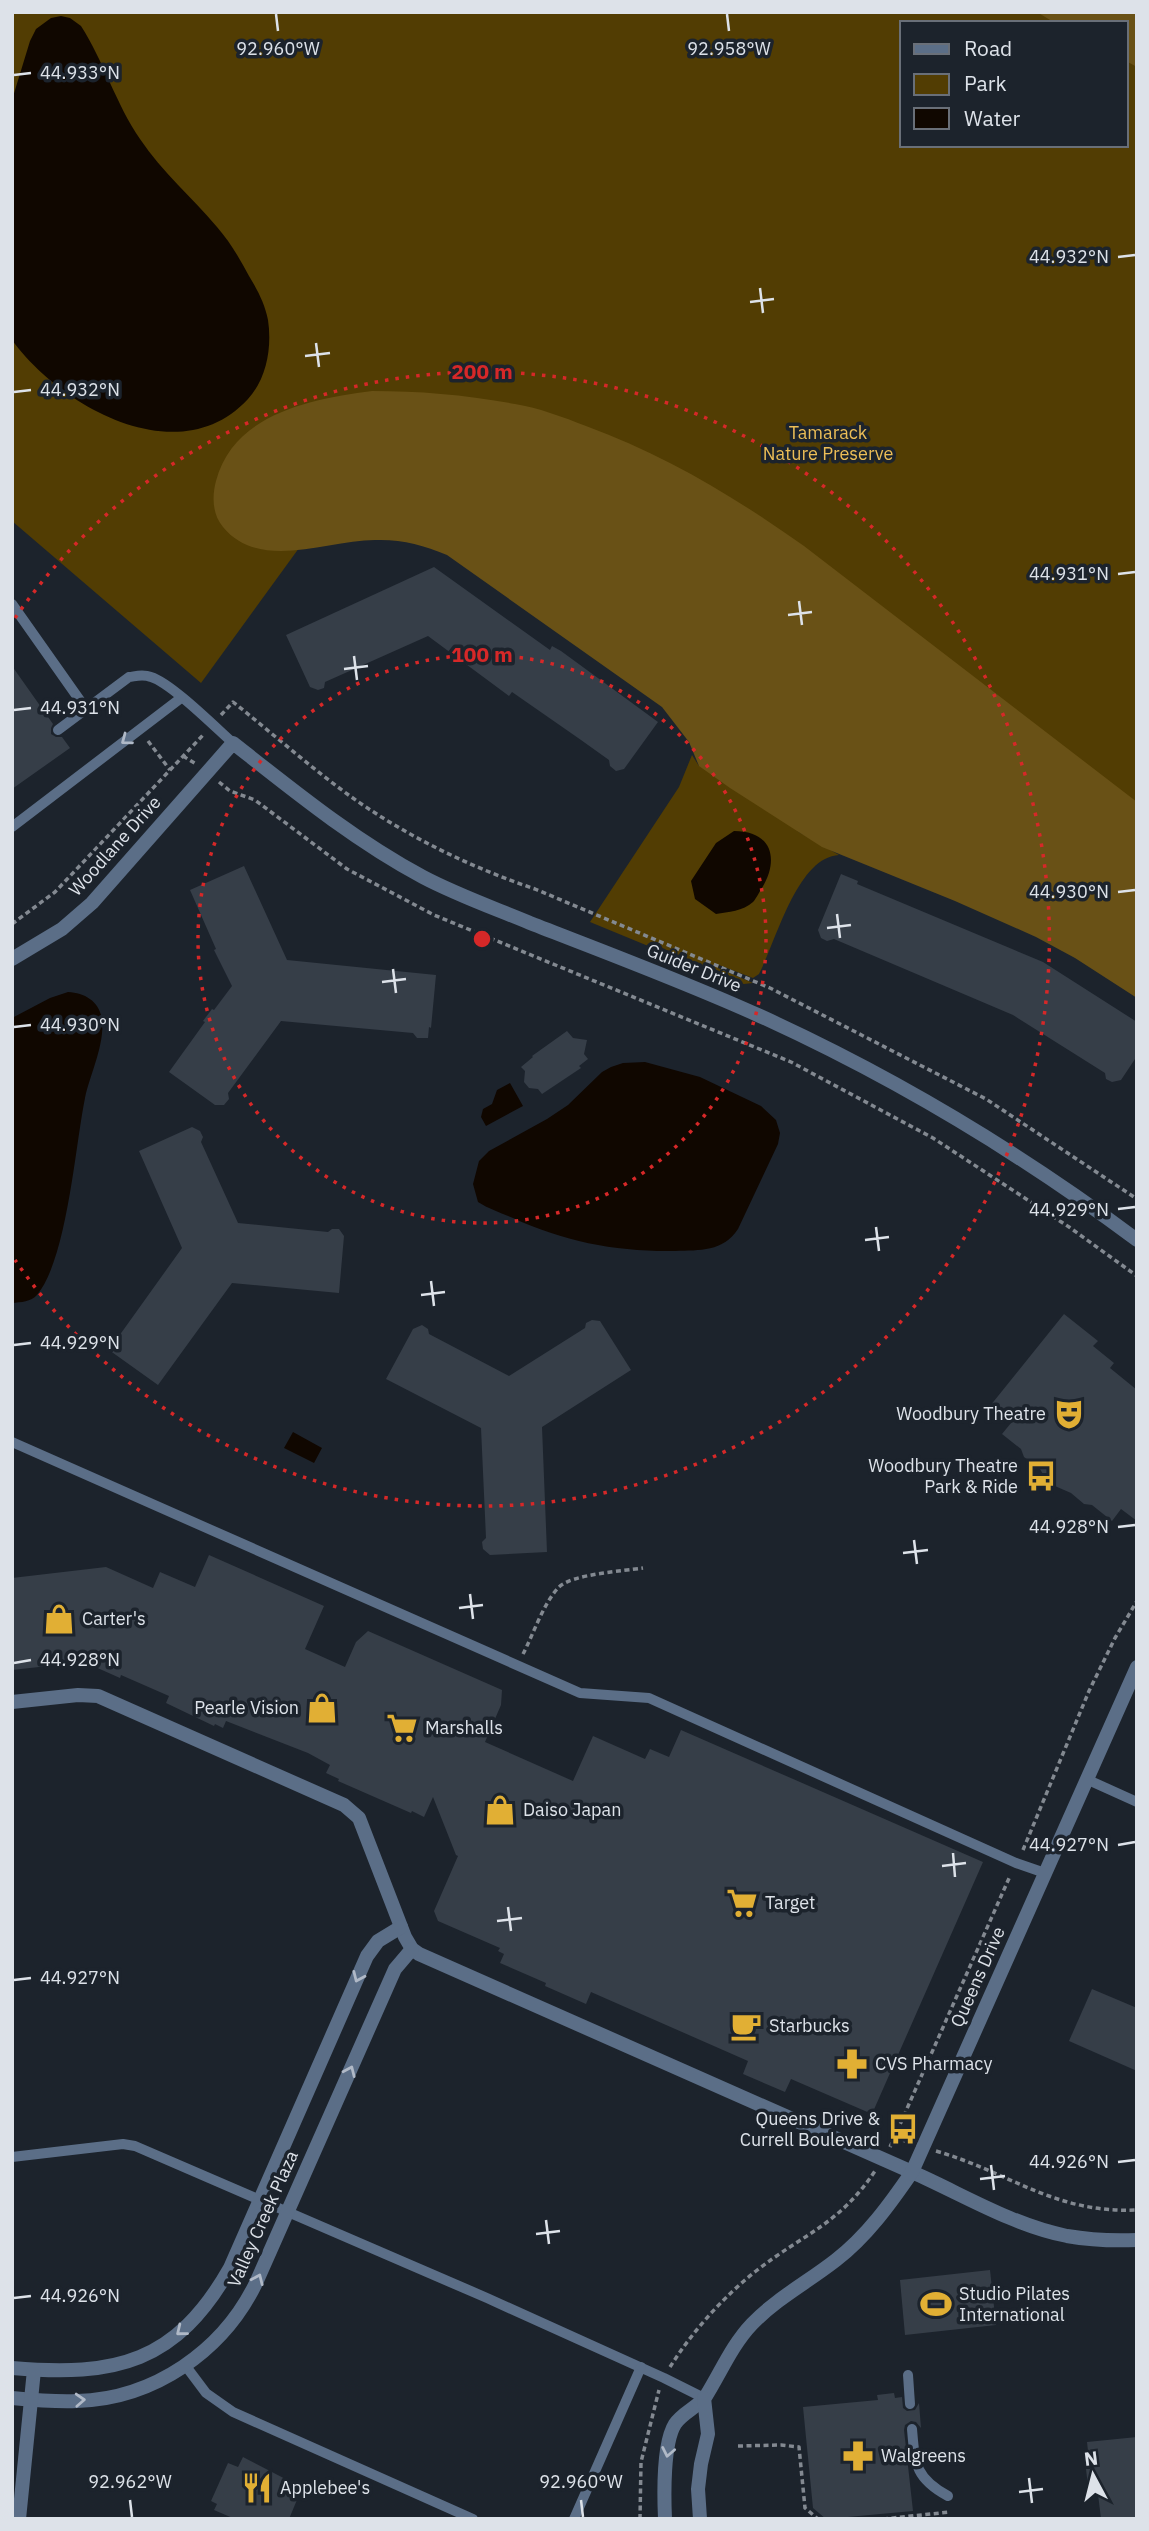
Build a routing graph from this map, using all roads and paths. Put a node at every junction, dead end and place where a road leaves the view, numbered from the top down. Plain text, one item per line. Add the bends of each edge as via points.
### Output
1 (12, 604) edge
2 (181, 698) junction
3 (86, 709) junction
4 (140, 729) junction
5 (58, 730) dead end
6 (233, 743) junction
7 (170, 770) dead end
8 (230, 791) dead end
9 (12, 827) edge
10 (12, 958) edge
11 (1137, 1240) edge
12 (1137, 1276) edge
13 (12, 1442) edge
14 (643, 1568) dead end
15 (1137, 1601) edge
16 (518, 1666) junction
17 (1137, 1667) edge
18 (12, 1702) edge
19 (1086, 1779) junction
20 (1137, 1802) edge
21 (1027, 1843) dead end
22 (1045, 1873) junction
23 (1007, 1882) dead end
24 (401, 1927) junction
25 (412, 1949) junction
26 (895, 2138) dead end
27 (12, 2157) edge
28 (960, 2157) dead end
29 (912, 2172) junction
30 (864, 2188) dead end
31 (261, 2198) junction
32 (288, 2210) junction
33 (1137, 2210) edge
34 (1137, 2241) edge
35 (674, 2360) dead end
36 (186, 2365) junction
37 (641, 2367) junction
38 (12, 2368) edge
39 (34, 2370) junction
40 (908, 2375) dead end
41 (658, 2393) dead end
42 (12, 2398) edge
43 (704, 2398) junction
44 (30, 2400) junction
45 (910, 2403) dead end
46 (912, 2429) dead end
47 (738, 2446) dead end
48 (948, 2496) dead end
49 (950, 2512) dead end
50 (19, 2519) edge
51 (473, 2519) edge
52 (574, 2519) edge
53 (640, 2519) edge
54 (665, 2519) edge
55 (701, 2519) edge
56 (818, 2519) edge
57 (883, 2519) edge

1 - 3 lane
2 - 3 lane via 153,677 142,675 129,677
2 - 4 lane
2 - 6 lane
3 - 5 lane
4 - 7 path
4 -> 9 lane
6 - 10 street, Woodlane Drive via 92,903 62,929
6 - 11 street, Guider Drive via 340,827 425,878 731,1003 864,1066 942,1109
8 - 12 path via 255,800 347,869 434,915 758,1048 849,1092 999,1180
13 - 16 lane
14 - 16 path via 575,1579 559,1587
15 - 21 path via 1089,1691
16 - 22 lane via 580,1693 649,1698
17 - 19 street, Queens Drive
18 - 24 street via 98,1696 344,1805 361,1824
19 - 20 lane
19 - 22 street, Queens Drive
22 - 29 street, Queens Drive
23 - 26 path
24 - 25 street
24 -> 31 street, Valley Creek Plaza via 378,1941 367,1956
25 - 29 street
32 -> 25 street, Valley Creek Plaza via 395,1969
27 - 31 lane via 130,2144
28 - 33 path via 1056,2200
29 - 34 street via 1065,2236
29 - 43 street, Queens Drive via 865,2234 750,2326
30 - 35 path via 831,2221 741,2283
31 - 32 lane
31 -> 39 street, Valley Creek Plaza via 216,2293 175,2336 116,2366
36 -> 32 street, Valley Creek Plaza via 223,2334 245,2305
32 - 37 lane
44 -> 36 street, Valley Creek Plaza via 77,2401 123,2395
36 - 51 lane via 206,2393 233,2412
37 - 43 lane
37 - 52 lane
38 - 39 street, Valley Creek Plaza
39 - 44 street
40 - 45 lane
41 - 53 path via 641,2462
42 - 44 street, Valley Creek Plaza
43 -> 54 street, Queens Drive via 675,2424 667,2454
43 - 55 street via 708,2434 698,2489
44 - 50 street
46 - 48 lane via 922,2478
47 - 56 path via 799,2447 805,2508
49 - 57 path

